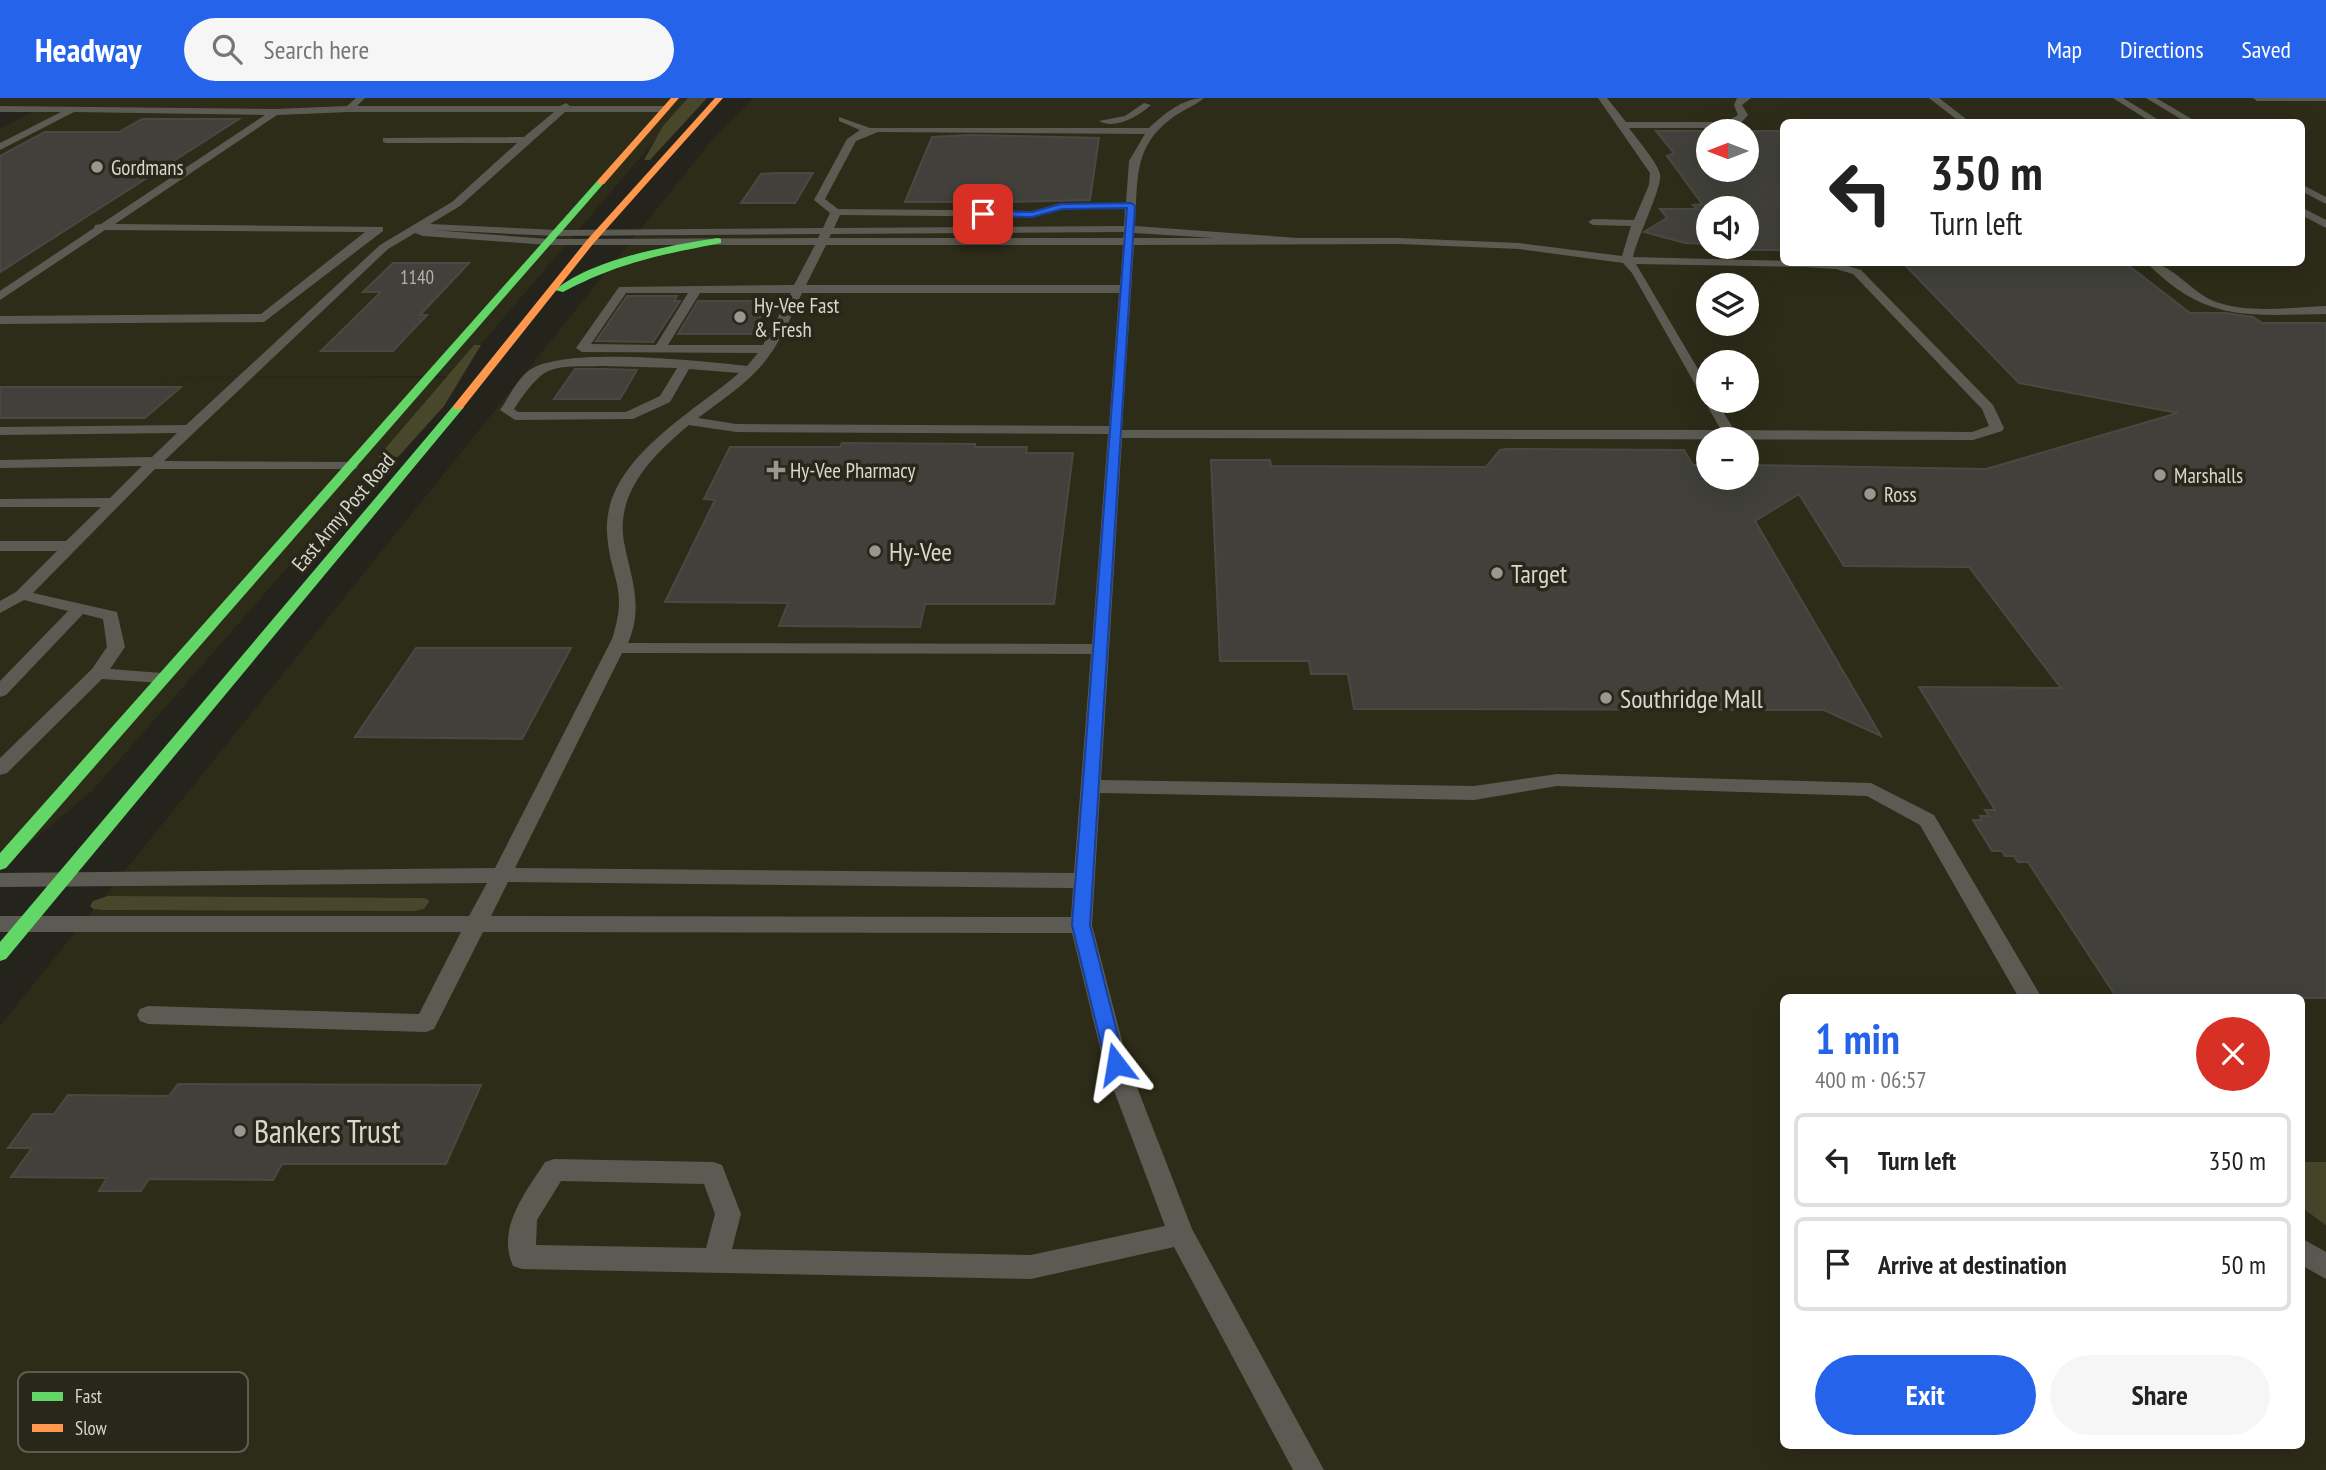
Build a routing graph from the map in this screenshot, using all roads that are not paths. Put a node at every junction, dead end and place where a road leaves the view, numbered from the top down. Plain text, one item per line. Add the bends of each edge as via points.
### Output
1 (361, 98) edge
2 (578, 98) edge
3 (719, 98) edge
4 (1200, 98) edge
5 (1602, 98) edge
6 (1747, 98) edge
7 (1933, 98) edge
8 (2117, 98) edge
9 (2150, 98) edge
10 (2257, 98) edge
11 (2326, 98) edge
12 (670, 103) edge
13 (1147, 105) dead end
14 (349, 108) junction
15 (426, 108) junction
16 (0, 109) edge
17 (74, 109) junction
18 (562, 109) junction
19 (275, 112) junction
20 (842, 119) dead end
21 (1961, 119) edge
22 (2152, 119) edge
23 (2187, 119) edge
24 (411, 120) dead end
25 (1096, 121) dead end
26 (1623, 125) junction
27 (870, 131) junction
28 (1150, 131) junction
29 (523, 140) junction
30 (0, 147) edge
31 (2305, 189) edge
32 (2326, 201) edge
33 (1131, 206) junction
34 (2305, 210) edge
35 (2326, 210) edge
36 (836, 212) junction
37 (2305, 212) edge
38 (1593, 222) dead end
39 (1637, 223) junction
40 (2326, 225) edge
41 (99, 228) junction
42 (376, 229) junction
43 (415, 229) junction
44 (825, 235) junction
45 (1129, 236) junction
46 (553, 237) junction
47 (595, 237) junction
48 (718, 241) junction
49 (1627, 260) junction
50 (1780, 263) edge
51 (1837, 266) edge
52 (2156, 266) edge
53 (799, 288) junction
54 (696, 289) junction
55 (1125, 289) junction
56 (0, 296) edge
57 (547, 298) junction
58 (674, 300) dead end
59 (689, 300) junction
60 (2326, 310) edge
61 (663, 318) dead end
62 (678, 318) junction
63 (0, 320) edge
64 (652, 334) dead end
65 (668, 334) junction
66 (660, 348) junction
67 (766, 349) junction
68 (567, 363) junction
69 (657, 363) junction
70 (686, 363) junction
71 (749, 370) junction
72 (581, 372) dead end
73 (624, 372) dead end
74 (1696, 377) edge
75 (685, 420) junction
76 (189, 429) junction
77 (0, 431) edge
78 (1115, 432) junction
79 (1696, 434) edge
80 (1759, 434) edge
81 (153, 463) junction
82 (0, 464) edge
83 (358, 468) junction
84 (115, 502) junction
85 (0, 503) edge
86 (0, 546) edge
87 (71, 546) junction
88 (0, 595) edge
89 (22, 595) junction
90 (269, 604) dead end
91 (0, 608) edge
92 (80, 608) junction
93 (617, 648) junction
94 (1100, 649) junction
95 (250, 653) junction
96 (98, 673) junction
97 (162, 678) junction
98 (0, 691) edge
99 (0, 769) edge
100 (1090, 786) junction
101 (0, 864) edge
102 (501, 875) junction
103 (62, 879) junction
104 (0, 880) edge
105 (1084, 881) junction
106 (477, 923) junction
107 (0, 924) edge
108 (25, 924) junction
109 (1081, 925) junction
110 (0, 954) edge
111 (2029, 994) edge
112 (148, 1015) dead end
113 (1181, 1234) junction
114 (2305, 1253) edge
115 (716, 1261) junction
116 (2326, 1267) edge
117 (1308, 1470) edge

1 - 14 lane
2 - 18 lane
3 - 47 main road, East Army Post Road
4 - 28 lane
5 - 26 lane
6 - 26 lane via 1738,105 1743,115 1727,125
7 - 21 lane
8 - 22 lane
9 - 23 lane
10 - 11 lane
12 - 18 lane
12 - 46 main road, East Army Post Road
13 - 25 lane via 1127,118
14 - 15 lane
14 - 19 lane
15 - 18 lane
15 - 24 lane
16 - 17 lane
17 - 19 lane
17 - 30 lane
18 - 29 lane
19 - 41 lane
20 - 27 lane
26 - 39 lane via 1655,173
27 - 28 lane
27 - 36 lane via 852,139 819,200
28 - 33 lane via 1134,161
29 - 29 lane via 386,140 399,129 502,132
29 - 43 lane via 456,204
31 - 32 lane
33 - 36 lane via 1061,206 1032,214
33 - 45 lane
34 - 35 lane
36 - 44 lane
37 - 40 lane
38 - 39 lane
39 - 49 lane
41 - 42 lane
41 - 56 lane
42 - 43 lane
42 - 63 lane via 264,318
43 - 46 lane
43 - 76 lane via 384,247
44 - 45 lane
44 - 47 lane
44 - 48 lane
44 - 53 lane
45 - 49 lane via 1232,243 1294,240 1519,246
45 - 55 lane
46 - 47 lane
46 - 83 main road, East Army Post Road
47 - 48 lane
47 - 57 main road, East Army Post Road
48 - 57 main road via 622,258
49 - 50 lane
49 - 74 lane
51 - 80 lane via 1857,272 1988,408 1997,428 1973,436
52 - 60 lane via 2218,307
53 - 54 lane
53 - 55 lane
53 - 67 lane
54 - 59 lane
54 - 66 lane via 623,289 596,334 582,348
55 - 78 lane
57 - 95 main road, East Army Post Road
58 - 59 lane
59 - 62 lane
61 - 62 lane
62 - 65 lane
64 - 65 lane
65 - 66 lane
66 - 67 lane
67 - 71 lane
68 - 69 lane
68 - 70 lane via 537,370 507,410 515,416 628,416 665,400
68 - 72 lane
69 - 70 lane
69 - 73 lane
70 - 71 lane
71 - 75 lane
75 - 78 lane via 749,428
75 - 93 lane via 640,464 624,490 615,518 615,547 629,598
76 - 77 lane
76 - 81 lane
78 - 79 lane
78 - 94 lane
81 - 82 lane
81 - 83 lane
81 - 84 lane
83 - 97 main road, East Army Post Road
84 - 85 lane
84 - 87 lane
86 - 87 lane
87 - 89 lane
88 - 89 lane
89 - 91 lane
89 - 92 lane
90 - 95 main road
92 - 96 lane via 111,615 116,647
92 - 98 lane
93 - 94 lane
93 - 102 lane
94 - 100 lane
95 - 103 main road, East Army Post Road
96 - 97 lane
96 - 99 lane
97 - 101 main road, East Army Post Road
100 - 105 lane
100 - 111 lane via 1474,793 1557,780 1871,790 1927,820
102 - 103 lane
102 - 105 lane
102 - 106 lane
103 - 104 lane
103 - 108 main road, East Army Post Road
105 - 109 lane
106 - 108 lane
106 - 109 lane
106 - 112 lane via 426,1023
107 - 108 lane
108 - 110 main road, East Army Post Road
109 - 113 lane via 1116,1064
113 - 115 lane via 1031,1268
113 - 117 lane
114 - 116 lane
115 - 115 lane via 522,1257 524,1218 554,1170 713,1173 727,1214

